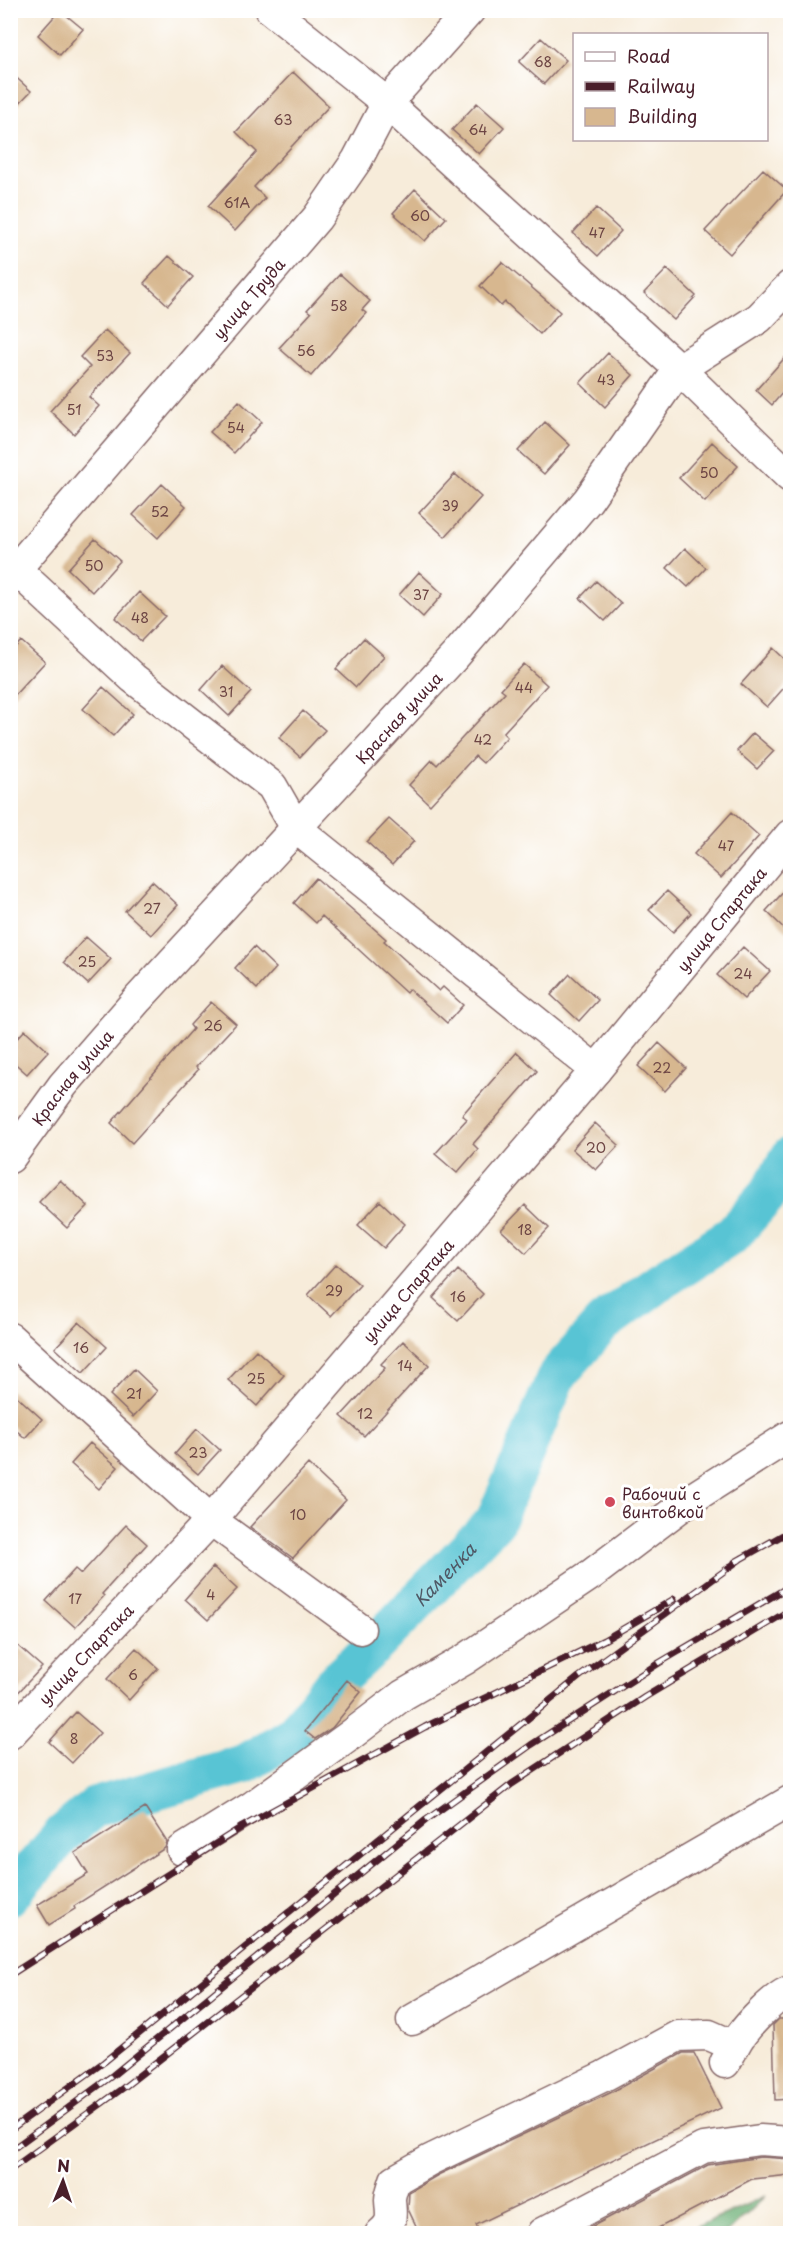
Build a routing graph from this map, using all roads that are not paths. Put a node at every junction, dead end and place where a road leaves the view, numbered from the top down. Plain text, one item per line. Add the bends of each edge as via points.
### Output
1 (271, 10) edge
2 (470, 10) edge
3 (387, 103) junction
4 (790, 286) edge
5 (679, 369) junction
6 (790, 477) edge
7 (12, 570) edge
8 (296, 828) junction
9 (790, 835) edge
10 (596, 1070) junction
11 (10, 1158) edge
12 (10, 1338) edge
13 (790, 1436) edge
14 (211, 1520) junction
15 (360, 1629) dead end
16 (10, 1734) edge
17 (790, 1801) edge
18 (182, 1850) dead end
19 (790, 1991) edge
20 (412, 2020) dead end
21 (790, 2142) edge
22 (542, 2233) edge
23 (380, 2234) edge

1 - 3 street
2 - 3 street, улица Труда
3 - 5 street
3 - 7 street, улица Труда via 357,160 318,218
4 - 5 street, Красная улица via 759,318
5 - 6 street
5 - 8 street, Красная улица via 588,500 455,656
7 - 8 street via 133,678 272,786
8 - 10 street
8 - 11 street, Красная улица via 130,1007 63,1085
9 - 10 street, улица Спартака
10 - 14 street, улица Спартака
12 - 14 street
13 - 18 street via 691,1499 592,1574 484,1647 403,1695 252,1806
14 - 15 street
14 - 16 street, улица Спартака
17 - 20 street
19 - 23 street via 739,2037 729,2056 709,2035 678,2036 395,2180 390,2197 392,2215
21 - 22 street via 760,2140 703,2148

